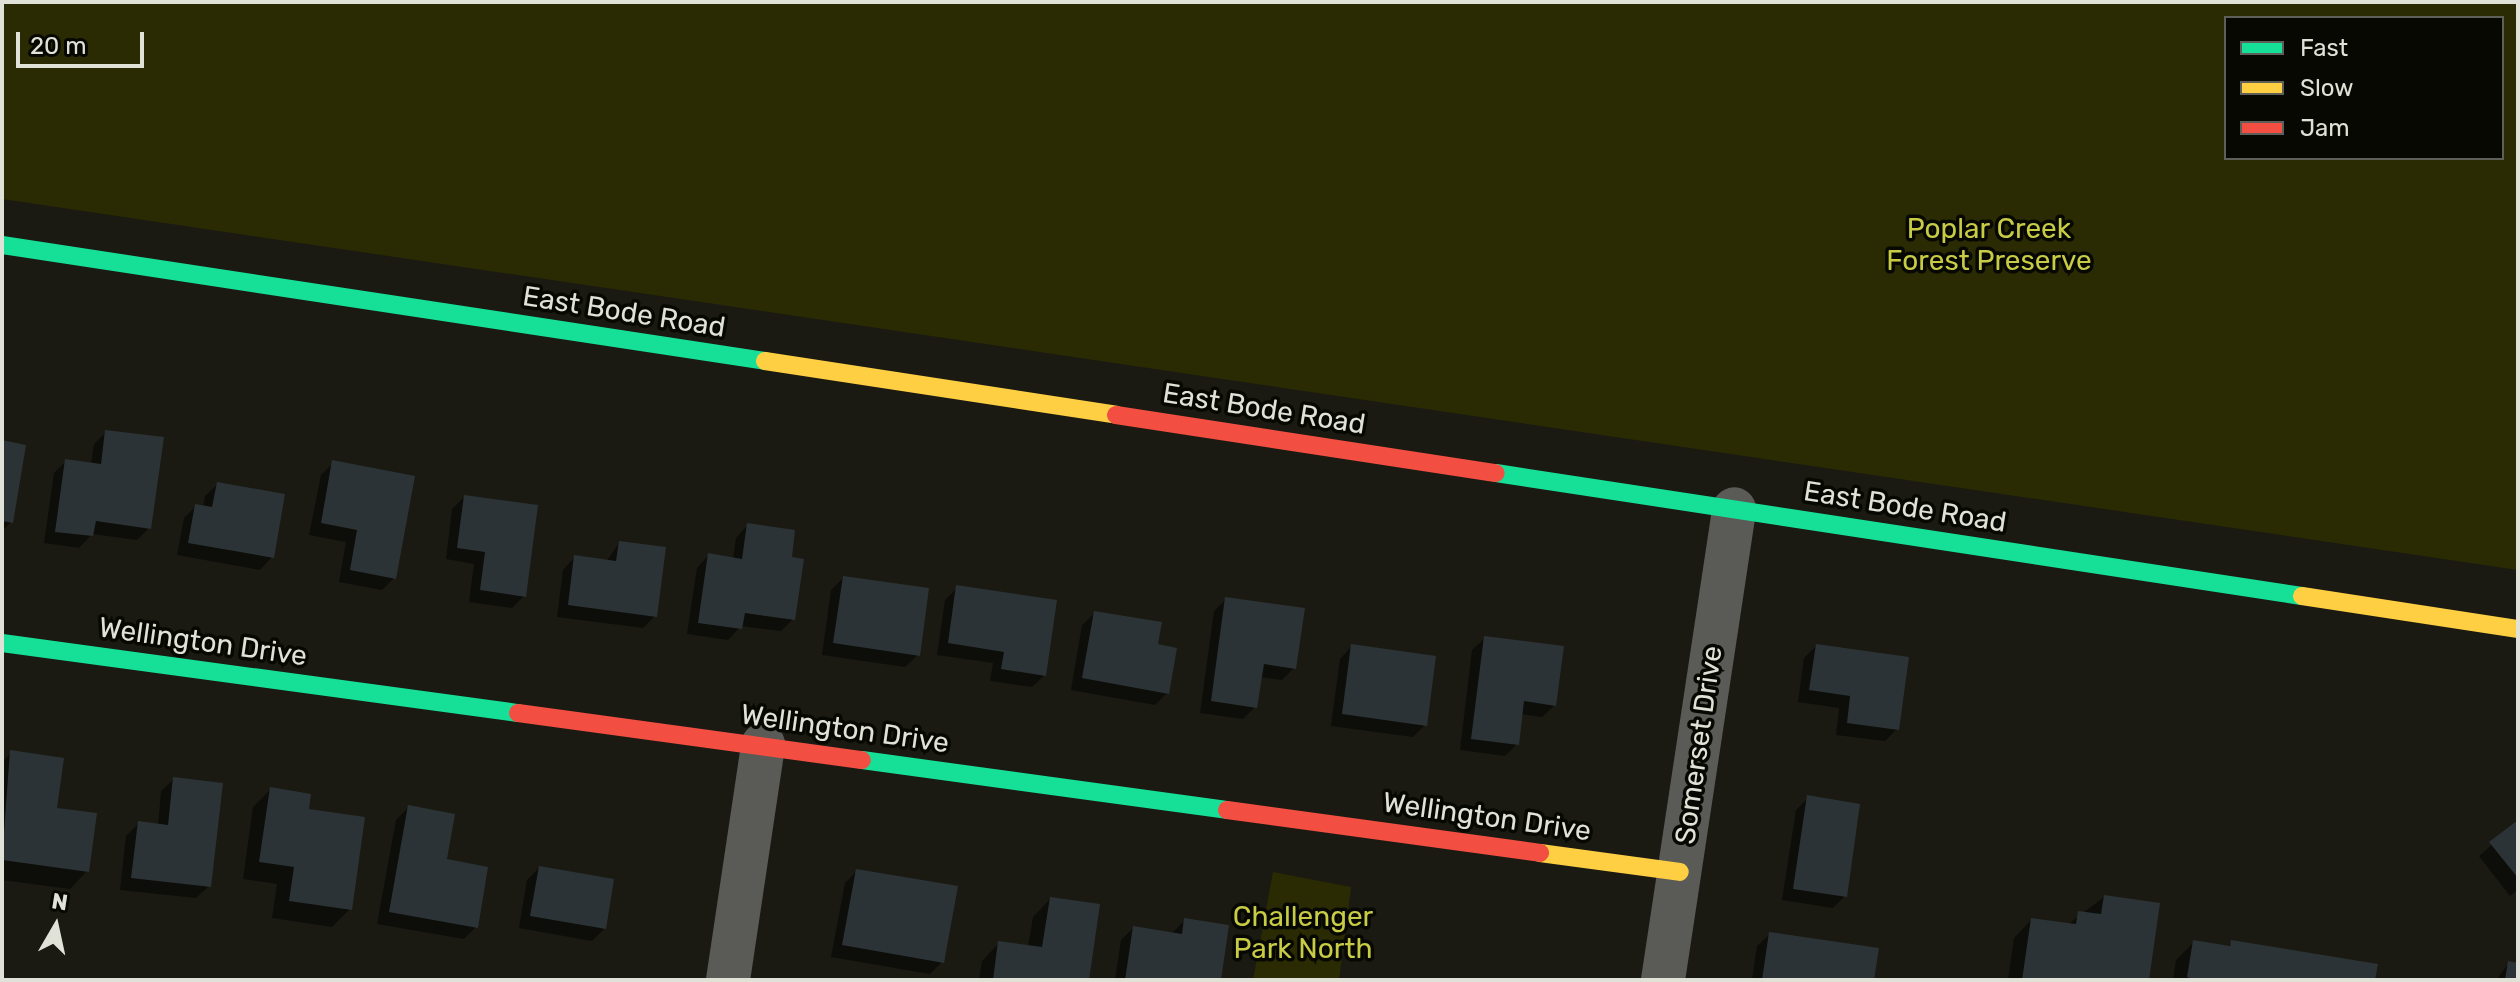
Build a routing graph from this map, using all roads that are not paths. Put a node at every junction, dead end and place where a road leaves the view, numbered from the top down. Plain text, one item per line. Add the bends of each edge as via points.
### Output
1 (2, 245) edge
2 (1734, 509) junction
3 (2518, 629) edge
4 (2, 643) edge
5 (763, 745) junction
6 (1680, 872) junction
7 (728, 980) edge
8 (1663, 980) edge

1 - 2 street, East Bode Road
2 - 3 street, East Bode Road
2 - 6 street, Somerset Drive
4 - 5 street, Wellington Drive
5 - 6 street, Wellington Drive
5 - 7 street
6 - 8 street, Somerset Drive

